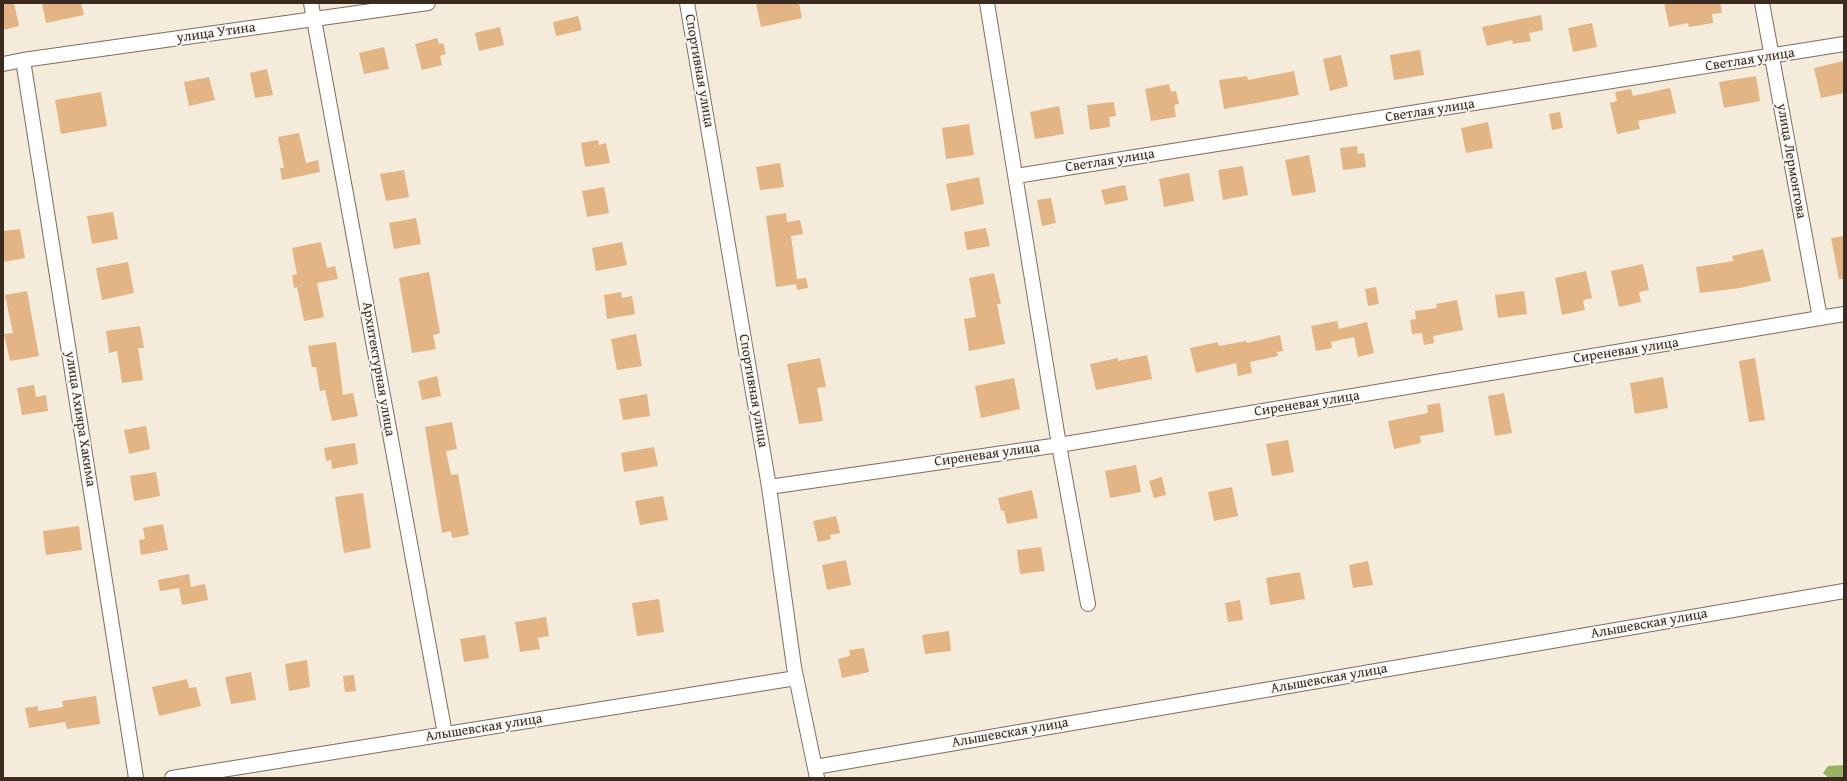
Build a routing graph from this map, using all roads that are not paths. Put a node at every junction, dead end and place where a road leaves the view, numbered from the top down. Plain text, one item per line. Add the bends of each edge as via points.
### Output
1 (311, 3) edge
2 (428, 3) edge
3 (687, 3) edge
4 (987, 3) edge
5 (1762, 3) edge
6 (314, 19) junction
7 (1844, 44) edge
8 (1772, 57) junction
9 (23, 60) junction
10 (3, 64) edge
11 (1016, 176) junction
12 (1844, 314) edge
13 (1820, 318) junction
14 (1059, 445) junction
15 (769, 487) junction
16 (1844, 591) edge
17 (1088, 604) dead end
18 (796, 678) junction
19 (445, 734) junction
20 (816, 772) edge
21 (136, 778) edge
22 (172, 778) edge

1 - 6 street, Архитектурная улица
2 - 6 street, улица Утина
3 - 15 street, Спортивная улица
4 - 11 street
5 - 8 street, улица Лермонтова
6 - 9 street, улица Утина
6 - 19 street, Архитектурная улица
7 - 8 street, Светлая улица
8 - 11 street, Светлая улица
8 - 13 street, улица Лермонтова
9 - 10 street, улица Утина
9 - 21 street, улица Ахияра Хакима
11 - 14 street
12 - 13 street, Сиреневая улица
13 - 14 street, Сиреневая улица
14 - 15 street, Сиреневая улица
14 - 17 street
15 - 18 street, Спортивная улица
16 - 20 street, Алышевская улица
18 - 19 street, Алышевская улица
18 - 20 street, Спортивная улица
19 - 22 street, Алышевская улица

